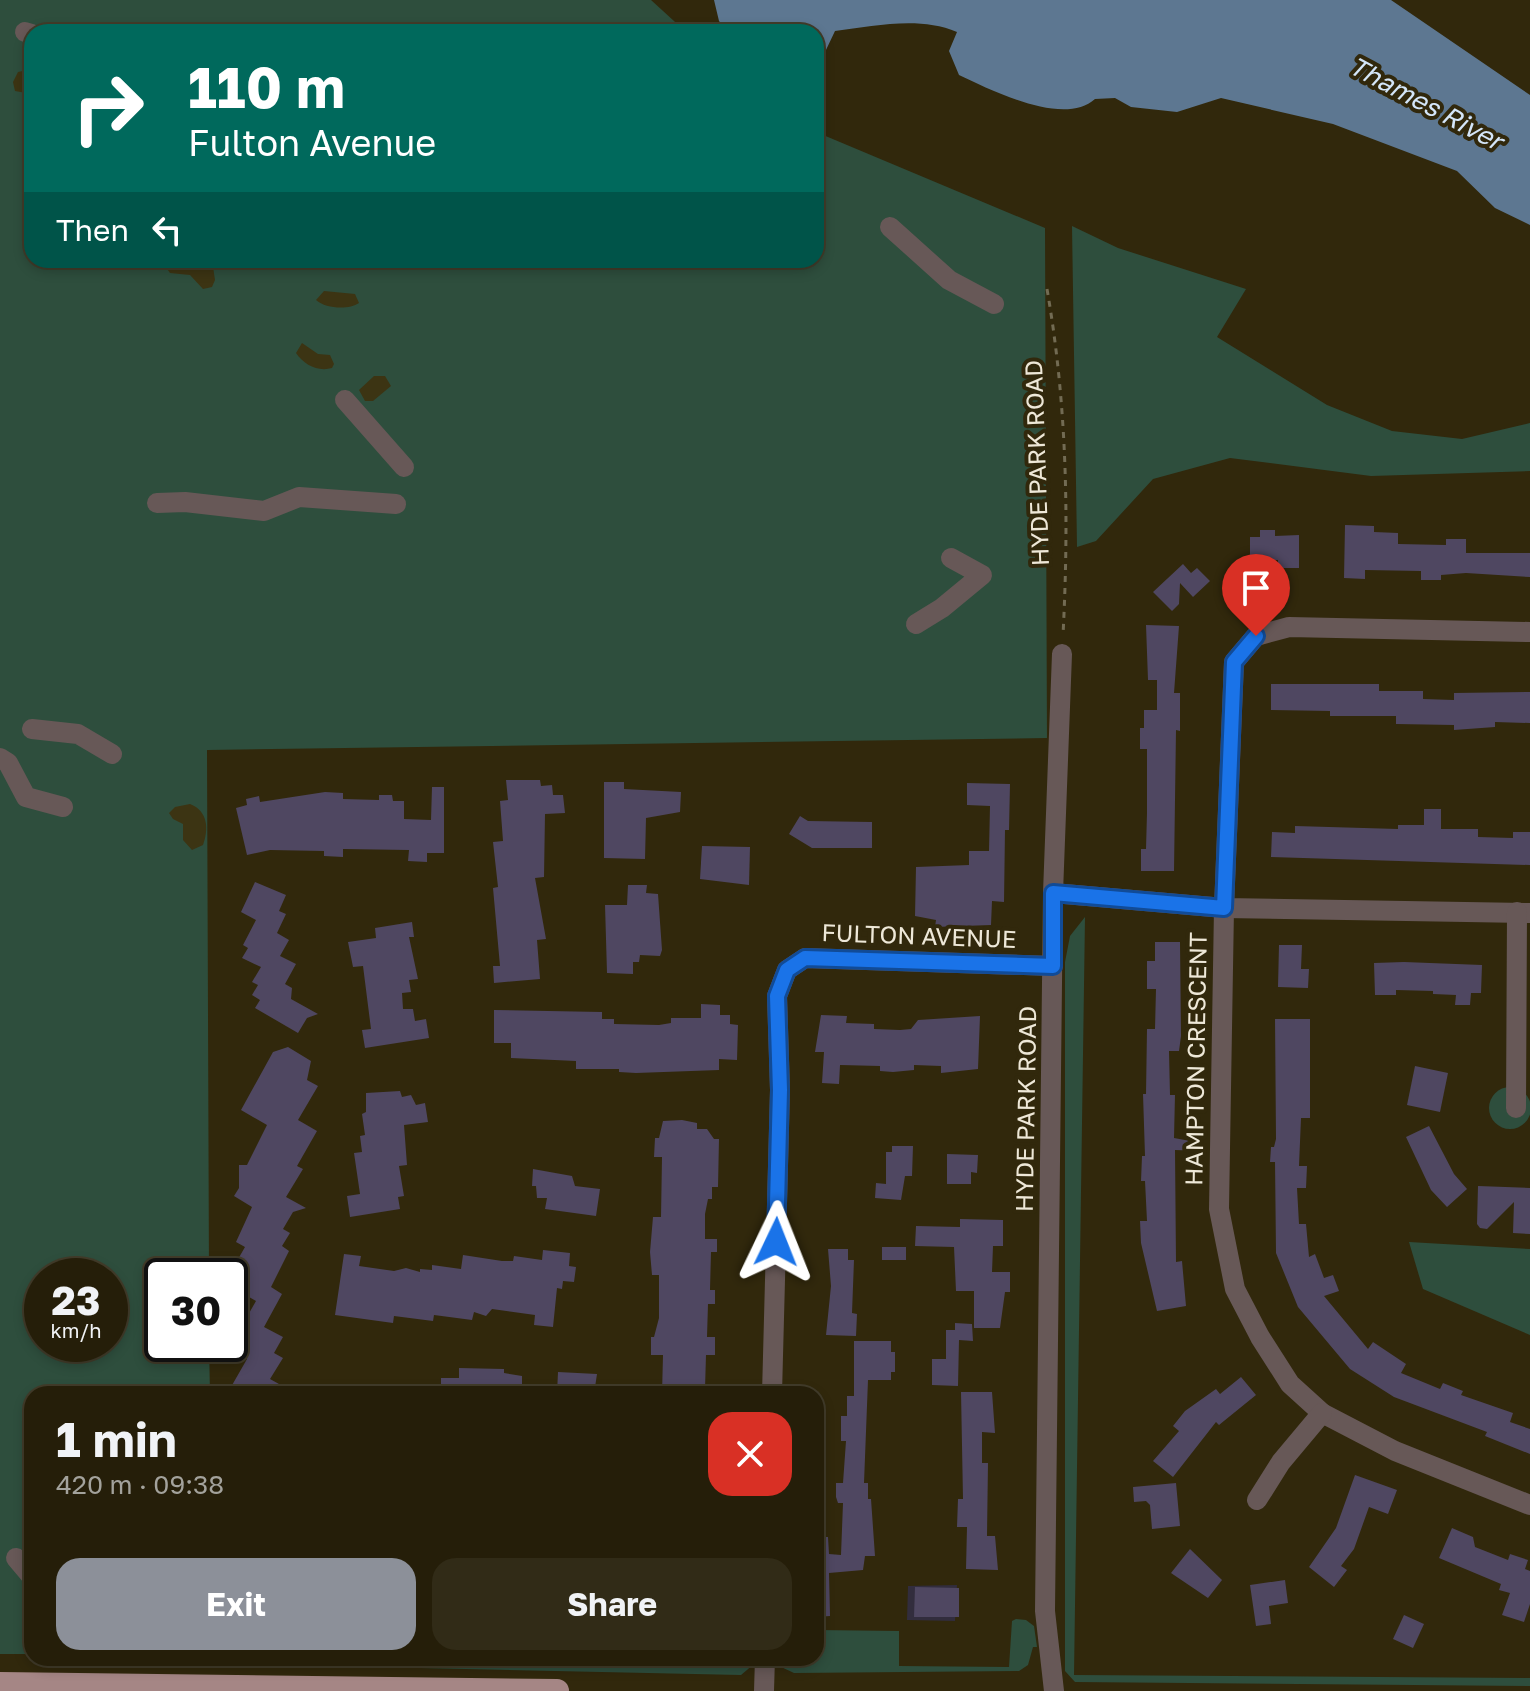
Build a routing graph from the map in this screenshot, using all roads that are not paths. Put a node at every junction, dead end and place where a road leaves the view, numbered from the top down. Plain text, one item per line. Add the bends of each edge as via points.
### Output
1 (890, 227) dead end
2 (994, 304) dead end
3 (345, 400) dead end
4 (404, 467) dead end
5 (157, 503) dead end
6 (396, 504) dead end
7 (951, 558) dead end
8 (916, 624) dead end
9 (1530, 632) edge
10 (1062, 654) road end
11 (32, 729) dead end
12 (112, 754) dead end
13 (0, 758) edge
14 (63, 807) dead end
15 (1053, 893) junction
16 (1224, 908) junction
17 (1523, 912) edge
18 (1053, 966) junction
19 (1516, 1108) dead end
20 (772, 1386) edge
21 (1322, 1413) junction
22 (1257, 1500) dead end
23 (1530, 1505) edge
24 (16, 1558) dead end
25 (24, 1568) edge
26 (765, 1666) edge
27 (0, 1684) edge
28 (246, 1689) edge
29 (557, 1691) edge
30 (764, 1691) edge
31 (1054, 1691) edge

1 - 2 street via 949,280
3 - 4 street
5 - 6 street via 264,511 299,497
7 - 8 street via 982,575
9 - 16 street, HAMPTON CRESCENT via 1289,627 1256,636 1234,662
10 - 15 street, HYDE PARK ROAD
11 - 12 street via 78,734
13 - 14 street via 26,797
15 - 16 street
15 - 18 street, HYDE PARK ROAD
16 - 17 street
16 - 21 street, HAMPTON CRESCENT via 1219,1209 1235,1289 1290,1384
17 - 19 street
18 - 20 street, FULTON AVENUE via 805,958 787,970 777,996 780,1090
18 - 31 street, HYDE PARK ROAD via 1045,1611
21 - 22 street
21 - 23 street, HAMPTON CRESCENT via 1395,1451
24 - 25 street
26 - 30 street
27 - 28 main road
28 - 29 main road

